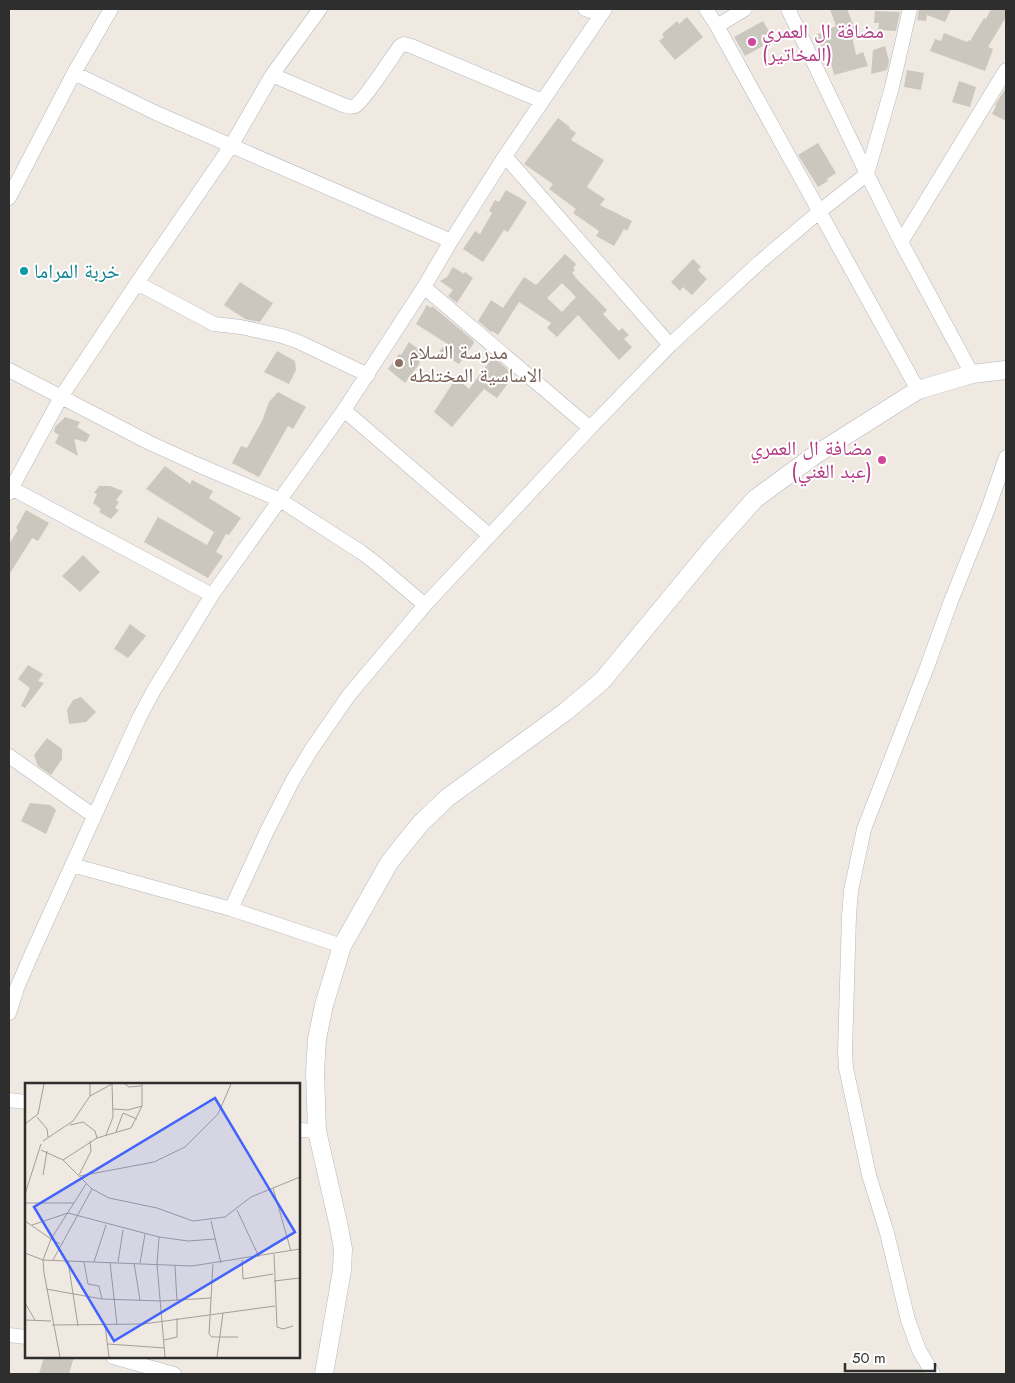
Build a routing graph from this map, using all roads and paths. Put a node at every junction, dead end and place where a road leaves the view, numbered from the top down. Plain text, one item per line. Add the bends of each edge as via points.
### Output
1 (111, 9) edge
2 (320, 9) edge
3 (585, 9) edge
4 (706, 9) edge
5 (745, 9) edge
6 (788, 9) edge
7 (910, 9) edge
8 (603, 12) edge
9 (717, 26) junction
10 (1006, 70) edge
11 (74, 73) junction
12 (272, 75) junction
13 (542, 101) junction
14 (231, 146) junction
15 (505, 156) junction
16 (867, 174) junction
17 (9, 198) edge
18 (820, 211) junction
19 (451, 241) junction
20 (901, 242) junction
21 (137, 283) junction
22 (424, 287) junction
23 (670, 345) junction
24 (9, 370) edge
25 (1006, 370) edge
26 (972, 374) junction
27 (368, 375) junction
28 (918, 390) junction
29 (61, 397) junction
30 (344, 410) junction
31 (590, 428) junction
32 (1006, 457) edge
33 (10, 491) edge
34 (280, 500) junction
35 (489, 535) junction
36 (212, 596) junction
37 (425, 604) junction
38 (9, 756) edge
39 (94, 816) junction
40 (72, 865) junction
41 (231, 909) junction
42 (342, 946) junction
43 (13, 985) edge
44 (9, 1013) edge
45 (9, 1100) edge
46 (25, 1102) edge
47 (300, 1130) edge
48 (317, 1131) junction
49 (9, 1336) edge
50 (25, 1337) edge
51 (117, 1358) edge
52 (174, 1374) edge
53 (324, 1374) edge
54 (933, 1374) edge

1 - 11 street
2 - 12 street
3 - 8 street
4 - 9 street
5 - 9 street
6 - 16 street
7 - 16 street
8 - 13 street
9 - 18 street
10 - 20 street
11 - 14 street
11 - 17 street
12 - 13 street via 343,105 356,106 404,44
12 - 14 street
13 - 15 street
14 - 19 street
14 - 21 street
15 - 19 street
15 - 23 street
16 - 18 street
16 - 20 street
18 - 23 street
18 - 28 street
19 - 22 street
20 - 26 street
21 - 27 street via 208,322 282,336
21 - 29 street
22 - 27 street
22 - 31 street
23 - 31 street
24 - 29 street
25 - 26 street
26 - 28 street
27 - 30 street
28 - 42 street via 815,455 756,499 594,690 447,798 421,823 389,863
29 - 33 street
29 - 34 street via 196,464
30 - 34 street
30 - 35 street
31 - 35 street
32 - 54 street via 868,818 860,843 849,916 846,1068 869,1175 908,1320 919,1350
33 - 36 street
34 - 36 street
34 - 37 street via 361,552
35 - 37 street
36 - 39 street via 154,690
37 - 41 street via 349,695 311,750 268,829
38 - 39 street
39 - 40 street
40 - 41 street
40 - 43 street
41 - 42 street
42 - 48 street via 317,1039
43 - 44 street
45 - 46 street
47 - 48 street
48 - 53 street via 343,1249
49 - 50 street
51 - 52 street

